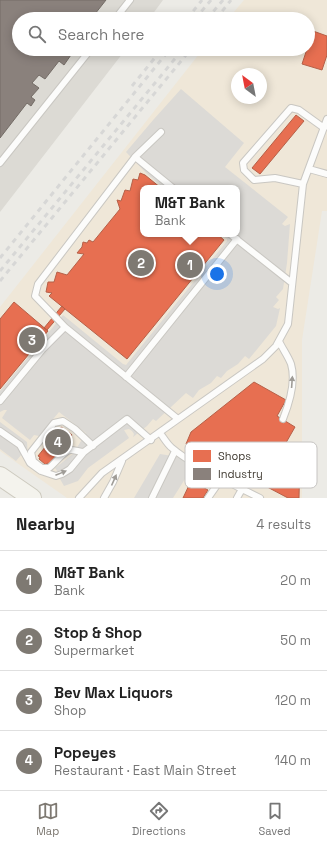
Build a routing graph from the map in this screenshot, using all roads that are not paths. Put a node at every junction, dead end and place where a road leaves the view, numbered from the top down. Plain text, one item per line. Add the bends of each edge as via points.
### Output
1 (130, 0) edge
2 (121, 12) edge
3 (85, 56) edge
4 (327, 119) edge
5 (324, 128) junction
6 (161, 132) dead end
7 (135, 157) junction
8 (0, 163) edge
9 (309, 169) junction
10 (327, 174) edge
11 (303, 184) junction
12 (169, 185) edge
13 (234, 237) edge
14 (237, 239) junction
15 (292, 283) junction
16 (65, 327) junction
17 (279, 341) junction
18 (126, 377) junction
19 (0, 401) edge
20 (283, 419) dead end
21 (178, 420) junction
22 (0, 431) edge
23 (160, 433) junction
24 (151, 440) junction
25 (93, 446) junction
26 (175, 451) junction
27 (84, 452) junction
28 (185, 457) edge
29 (122, 461) junction
30 (0, 476) edge
31 (215, 488) edge
32 (242, 489) joint
33 (32, 498) edge
34 (79, 498) edge
35 (104, 498) edge
36 (152, 498) edge
37 (208, 498) edge
38 (237, 498) edge
39 (260, 498) edge

1 - 2 lane
3 - 8 lane
4 - 5 lane
5 - 9 lane
5 - 11 lane via 299,110 291,108 243,163 244,170 254,180 275,178
6 - 7 lane
7 - 12 lane
7 - 16 lane via 38,284 35,296
9 - 10 lane
9 - 11 lane
11 - 15 lane
13 - 14 lane
14 - 15 lane
14 - 18 lane
15 - 17 lane via 288,324
16 - 18 lane
16 - 19 lane via 42,350
20 -> 17 lane via 290,401 292,376 291,364
17 - 21 lane via 263,359
18 - 21 lane
21 - 23 lane
22 -> 27 lane via 20,444 30,463 54,476 70,469
23 - 24 lane
23 - 26 lane
24 - 25 lane via 127,419
24 - 29 lane
25 - 27 lane
25 - 27 lane via 63,420 54,423 31,452 33,461 42,468 50,468 70,450
26 - 28 lane
26 - 36 lane
29 - 34 lane via 102,473
35 -> 29 lane
30 - 33 main road
31 - 37 lane
32 - 38 lane
32 - 39 lane

